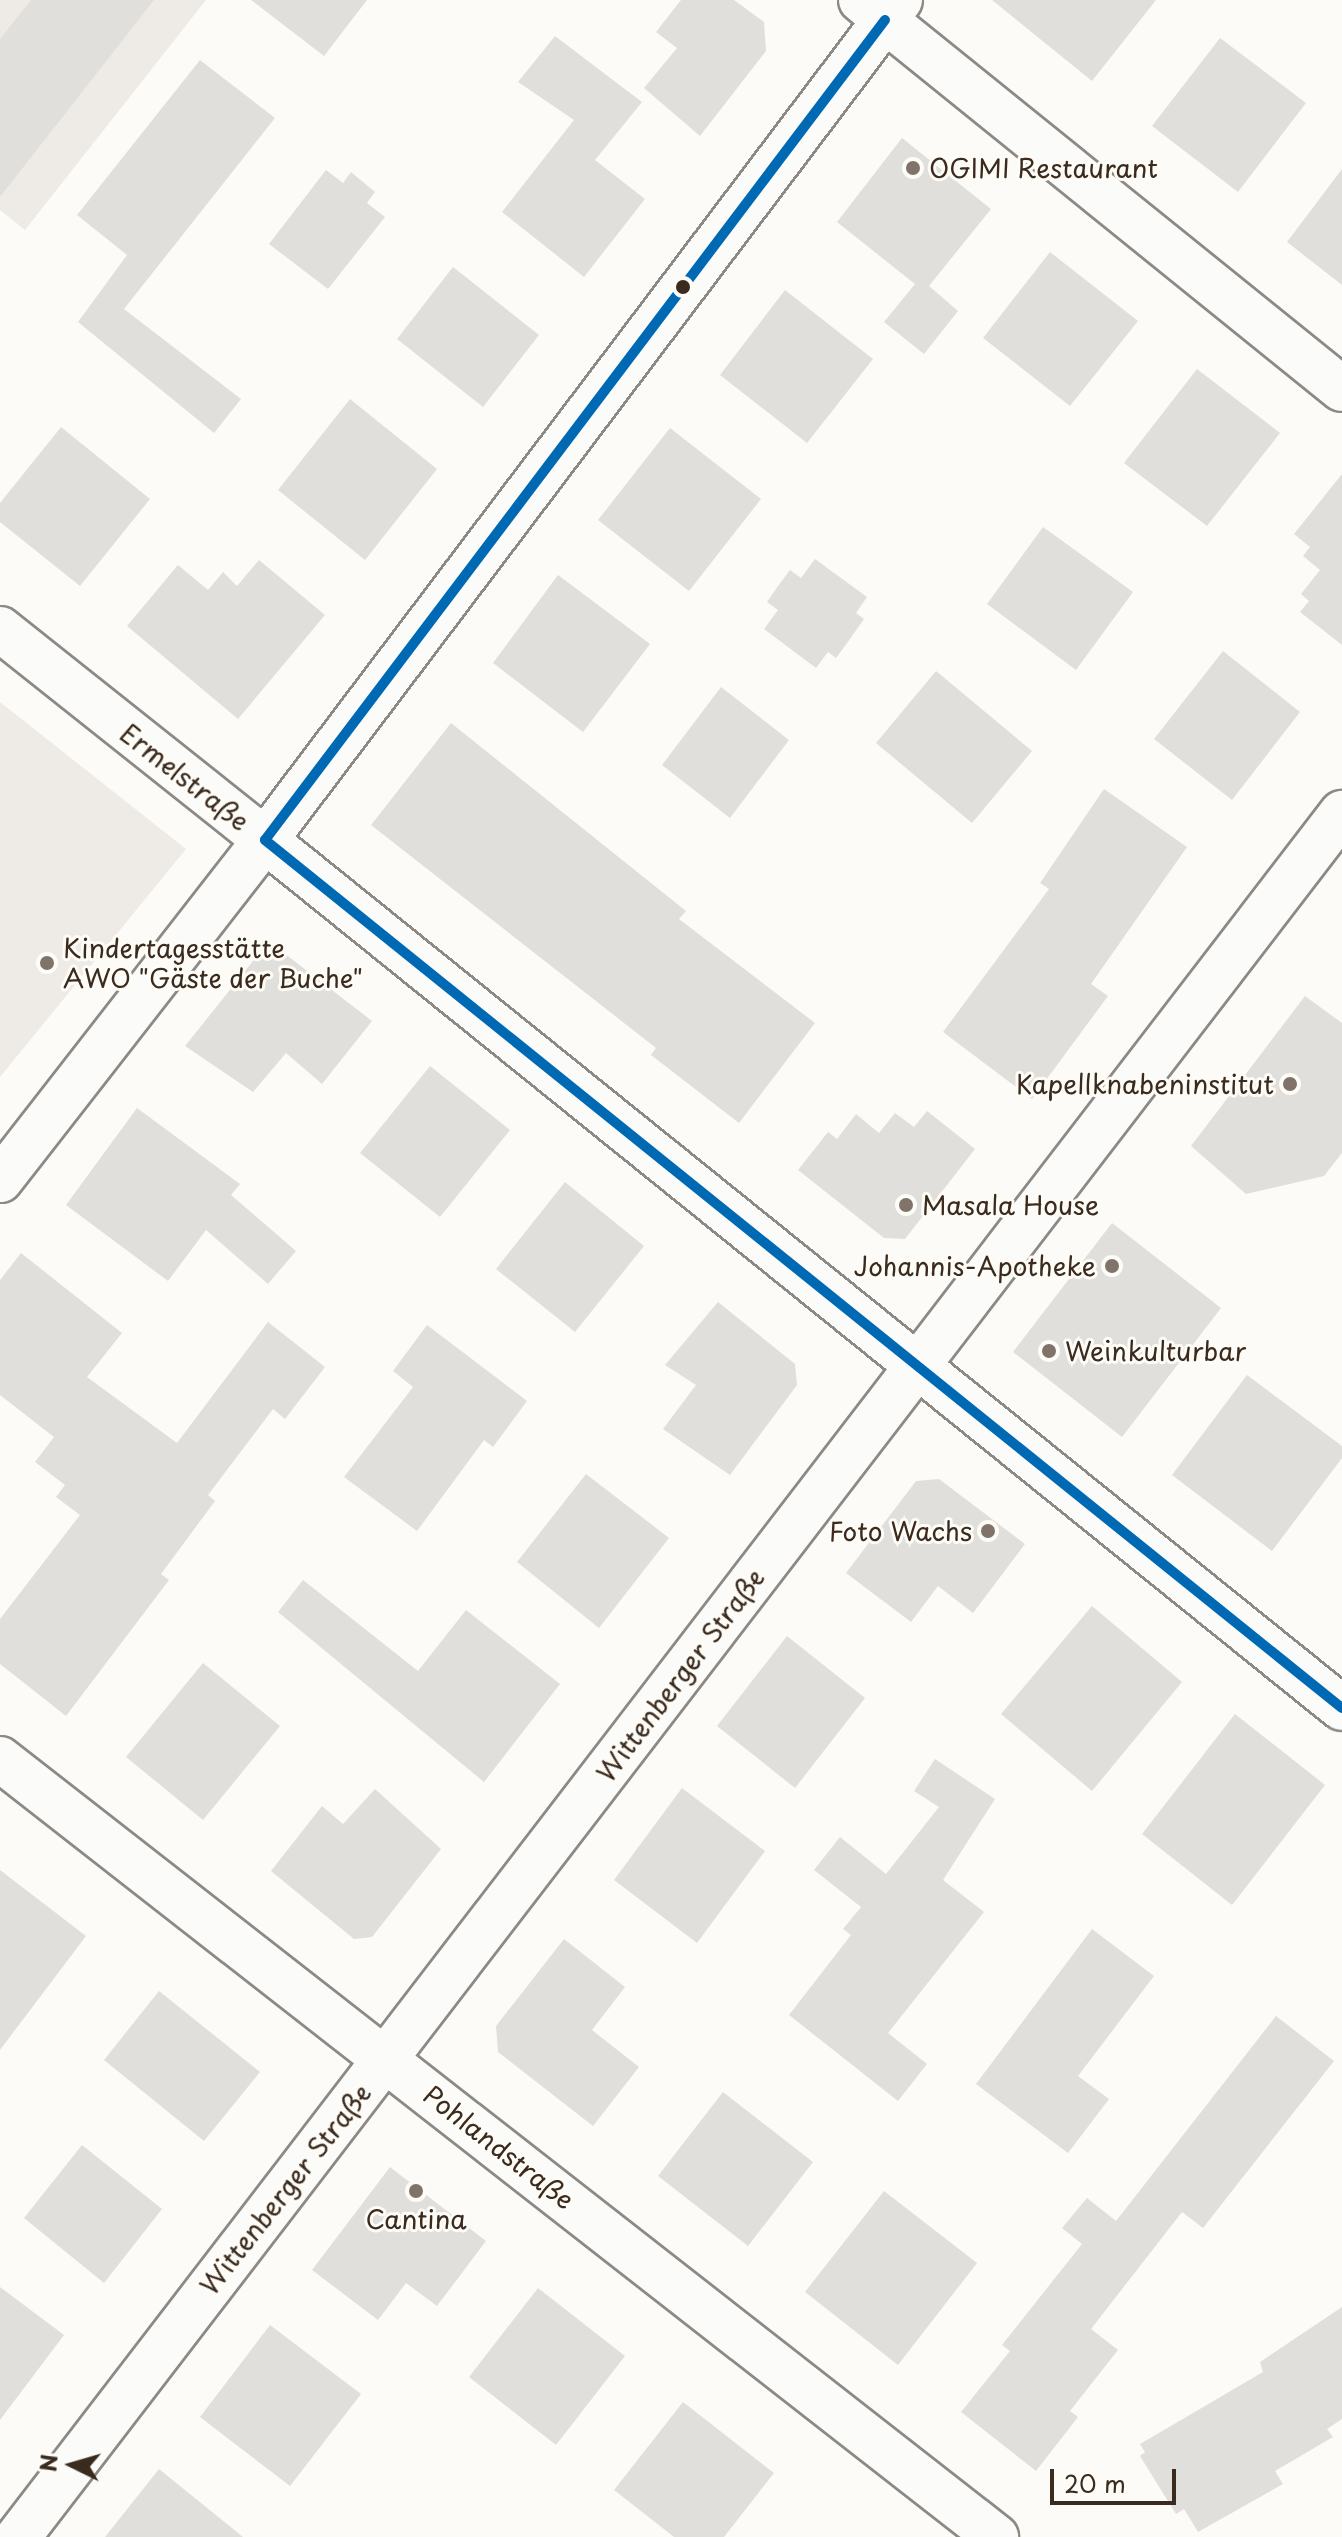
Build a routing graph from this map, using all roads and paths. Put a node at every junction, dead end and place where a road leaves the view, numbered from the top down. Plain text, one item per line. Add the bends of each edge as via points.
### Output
1 (882, 7) edge
2 (1342, 389) edge
3 (0, 629) edge
4 (1342, 813) edge
5 (265, 840) junction
6 (0, 1180) edge
7 (919, 1364) junction
8 (1342, 1708) edge
9 (0, 1759) edge
10 (386, 2058) junction
11 (18, 2537) edge
12 (996, 2537) edge

1 - 2 street
1 - 5 street
3 - 5 street, Ermelstraße
4 - 7 street, Wittenberger Straße
5 - 6 street
5 - 7 street, Ermelstraße
7 - 8 street, Ermelstraße
7 - 10 street, Wittenberger Straße
9 - 10 street, Pohlandstraße
10 - 11 street, Wittenberger Straße
10 - 12 street, Pohlandstraße

